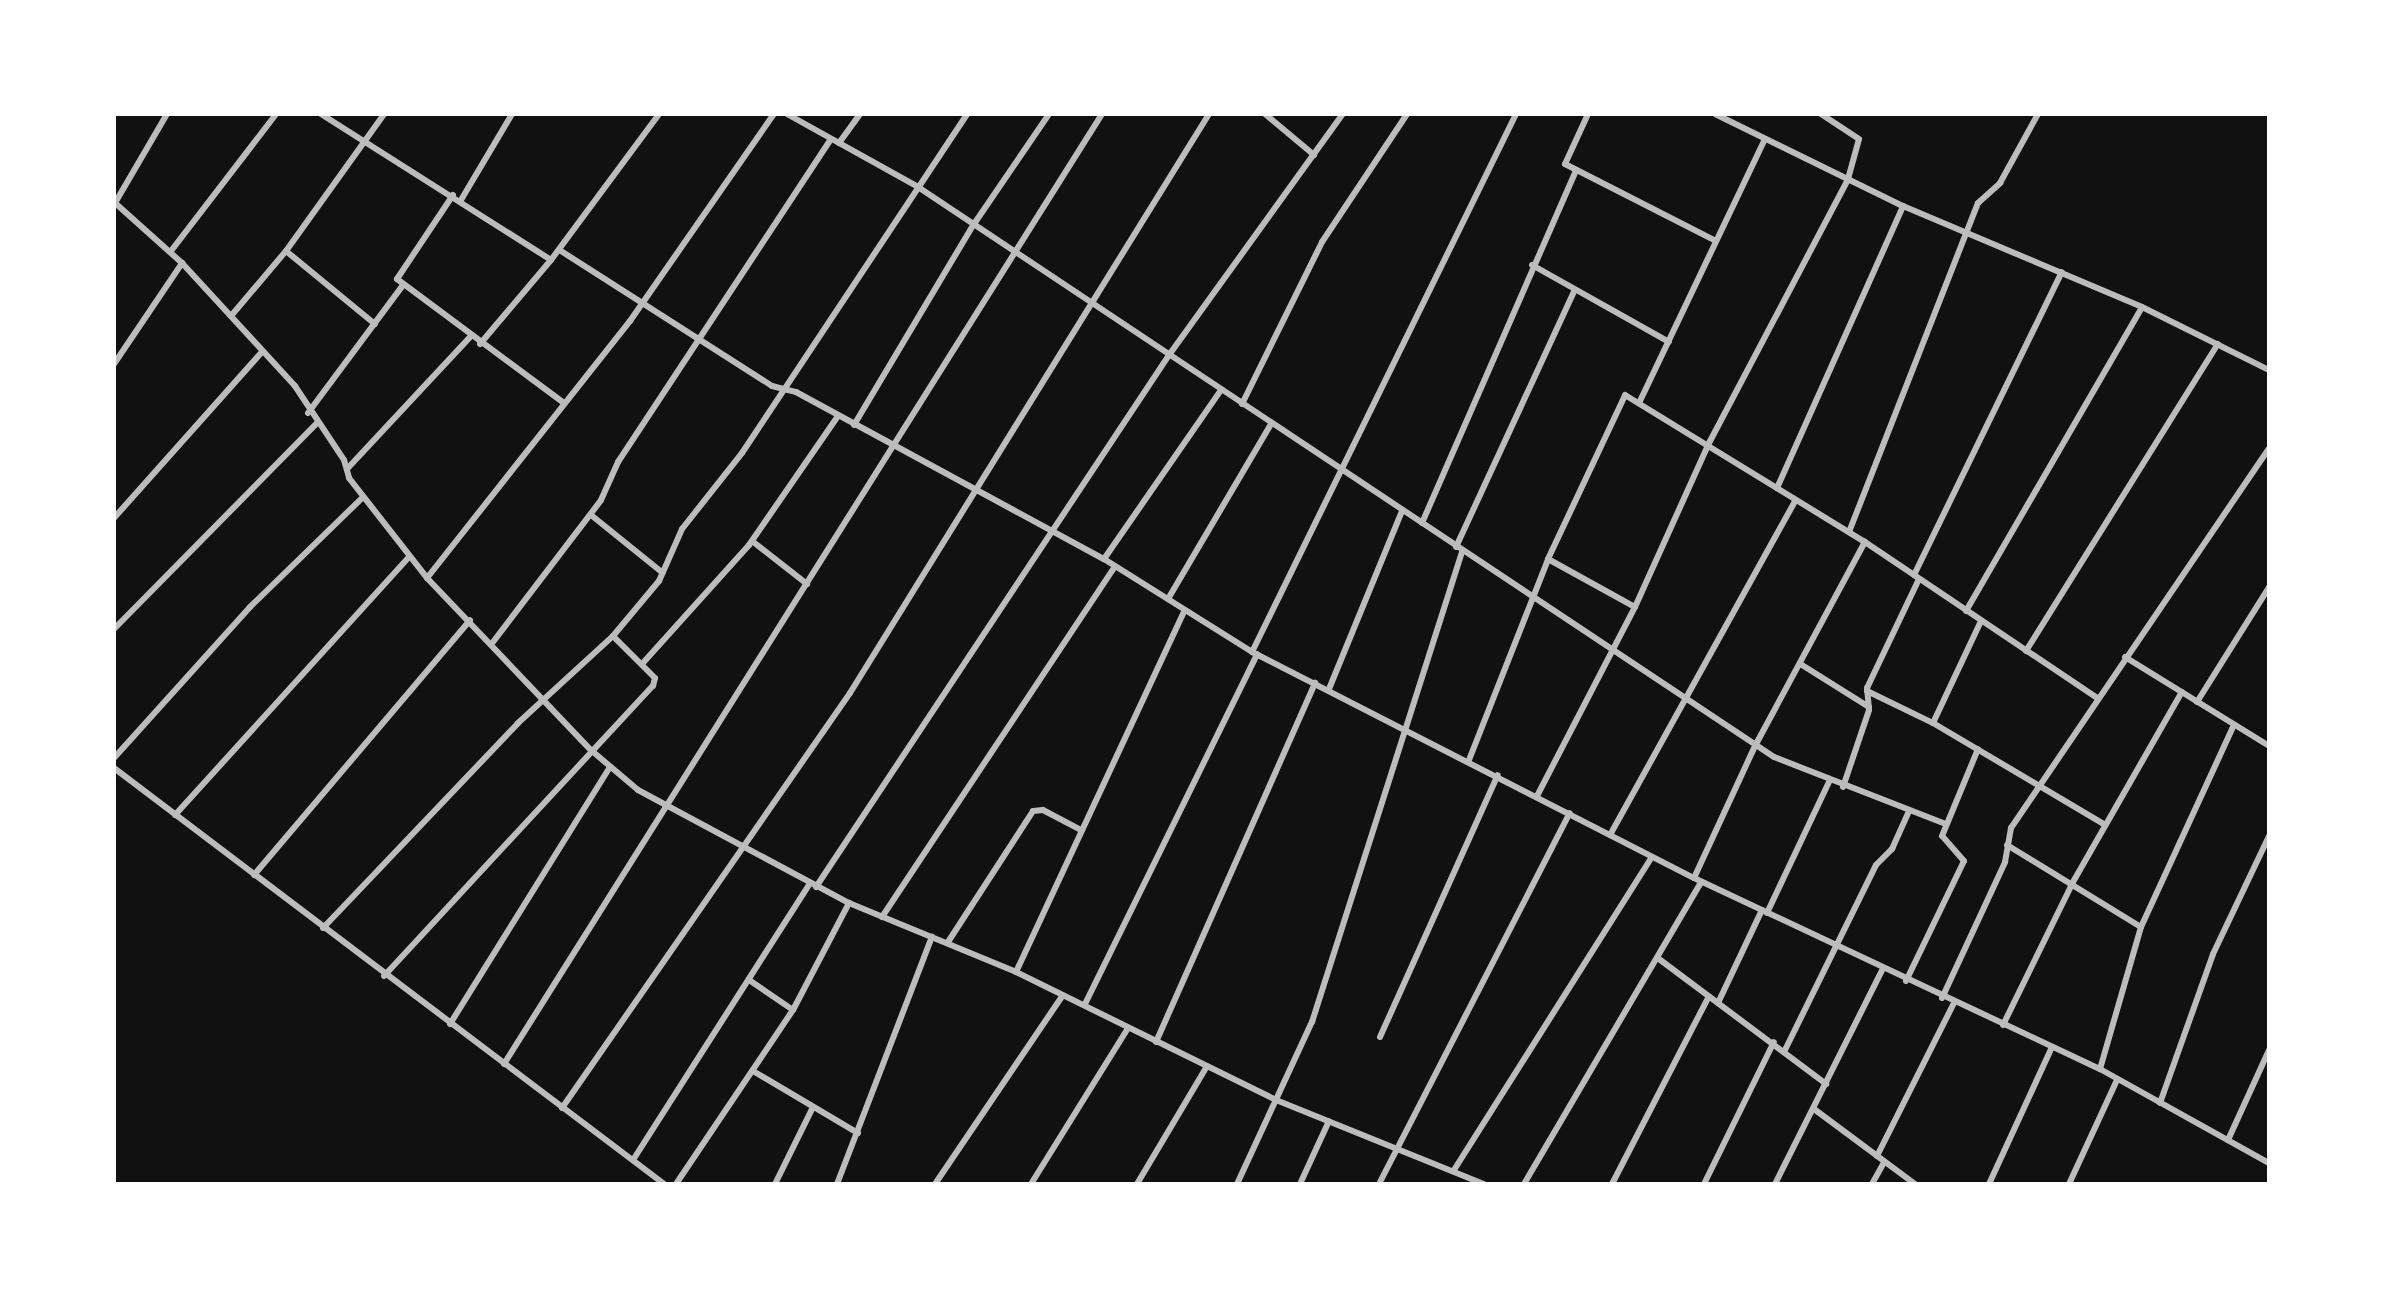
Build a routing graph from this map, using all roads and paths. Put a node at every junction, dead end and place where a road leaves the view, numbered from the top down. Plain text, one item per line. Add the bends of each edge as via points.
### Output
1 (167, 114) edge
2 (276, 114) edge
3 (321, 114) edge
4 (384, 114) edge
5 (512, 114) edge
6 (659, 114) edge
7 (774, 114) edge
8 (787, 114) edge
9 (860, 114) edge
10 (967, 114) edge
11 (1049, 114) edge
12 (1102, 114) edge
13 (1209, 114) edge
14 (1265, 114) edge
15 (1279, 114) edge
16 (1343, 114) edge
17 (1407, 114) edge
18 (1516, 114) edge
19 (1588, 114) edge
20 (1715, 114) edge
21 (1821, 114) edge
22 (2038, 114) edge
23 (1274, 121) junction
24 (367, 139) junction
25 (1765, 139) junction
26 (830, 140) junction
27 (839, 143) junction
28 (1314, 155) junction
29 (1576, 170) junction
30 (1848, 179) junction
31 (918, 187) junction
32 (453, 195) junction
33 (461, 200) junction
34 (115, 202) edge
35 (1903, 206) junction
36 (974, 224) junction
37 (1970, 234) junction
38 (1714, 240) junction
39 (171, 251) junction
40 (286, 251) junction
41 (561, 251) junction
42 (1014, 253) junction
43 (551, 260) junction
44 (182, 263) junction
45 (1532, 265) junction
46 (2062, 272) junction
47 (403, 285) junction
48 (1575, 290) junction
49 (642, 303) junction
50 (1093, 304) junction
51 (2142, 307) junction
52 (231, 316) junction
53 (375, 324) junction
54 (470, 337) junction
55 (699, 341) junction
56 (1669, 342) junction
57 (480, 344) junction
58 (2218, 344) junction
59 (262, 352) junction
60 (1169, 355) junction
61 (114, 364) edge
62 (2269, 370) edge
63 (784, 390) junction
64 (1221, 390) junction
65 (1640, 401) junction
66 (564, 403) junction
67 (1242, 404) junction
68 (308, 413) junction
69 (838, 416) junction
70 (317, 423) junction
71 (1271, 424) junction
72 (854, 425) junction
73 (1708, 445) junction
74 (897, 447) junction
75 (2269, 449) edge
76 (346, 469) junction
77 (1340, 469) junction
78 (1777, 488) junction
79 (975, 492) junction
80 (363, 497) junction
81 (1796, 500) junction
82 (1402, 511) junction
83 (591, 515) junction
84 (114, 518) edge
85 (1422, 523) junction
86 (1849, 532) junction
87 (1049, 533) junction
88 (752, 541) junction
89 (1865, 542) junction
90 (1459, 549) junction
91 (409, 557) junction
92 (1104, 559) junction
93 (1548, 559) junction
94 (1115, 566) junction
95 (663, 573) junction
96 (1916, 577) junction
97 (427, 578) junction
98 (807, 584) junction
99 (2269, 587) edge
100 (1534, 598) junction
101 (1168, 599) junction
102 (1635, 607) junction
103 (1184, 611) junction
104 (1966, 611) junction
105 (470, 620) junction
106 (1981, 621) junction
107 (114, 629) edge
108 (613, 636) junction
109 (493, 642) junction
110 (1614, 650) junction
111 (2026, 651) junction
112 (1255, 653) junction
113 (2125, 657) junction
114 (642, 664) junction
115 (1802, 665) junction
116 (1315, 683) junction
117 (1329, 689) junction
118 (1867, 691) junction
119 (2182, 692) junction
120 (545, 697) junction
121 (2096, 697) junction
122 (1688, 699) junction
123 (2197, 702) junction
124 (1869, 707) junction
125 (1933, 723) junction
126 (2234, 725) junction
127 (1406, 727) junction
128 (2268, 742) edge
129 (1755, 746) junction
130 (1978, 749) junction
131 (592, 751) junction
132 (114, 758) edge
133 (1469, 760) junction
134 (610, 767) junction
135 (114, 768) edge
136 (1498, 775) junction
137 (1829, 782) junction
138 (2037, 784) junction
139 (1843, 787) junction
140 (1537, 796) junction
141 (667, 805) junction
142 (1909, 811) junction
143 (1570, 813) junction
144 (175, 815) junction
145 (1946, 824) junction
146 (2104, 824) junction
147 (1079, 829) junction
148 (1610, 835) junction
149 (2269, 836) edge
150 (742, 844) junction
151 (2007, 845) junction
152 (1652, 857) junction
153 (254, 875) junction
154 (1697, 880) junction
155 (2073, 882) junction
156 (813, 885) junction
157 (849, 903) junction
158 (1764, 911) junction
159 (882, 917) junction
160 (2141, 927) junction
161 (323, 928) junction
162 (932, 937) junction
163 (948, 942) junction
164 (1834, 947) junction
165 (1659, 959) junction
166 (1882, 970) junction
167 (1016, 972) junction
168 (384, 976) junction
169 (749, 980) junction
170 (1906, 981) junction
171 (1063, 995) junction
172 (1708, 998) junction
173 (1942, 998) junction
174 (1718, 1003) junction
175 (1954, 1003) junction
176 (1085, 1004) junction
177 (793, 1010) junction
178 (450, 1024) junction
179 (2003, 1025) junction
180 (1128, 1028) junction
181 (1380, 1037) dead end
182 (1156, 1042) junction
183 (1774, 1042) junction
184 (2052, 1047) junction
185 (1785, 1050) junction
186 (2269, 1050) edge
187 (504, 1064) junction
188 (1207, 1066) junction
189 (2100, 1069) junction
190 (753, 1071) junction
191 (2117, 1080) junction
192 (1826, 1084) junction
193 (1276, 1100) junction
194 (2160, 1103) junction
195 (562, 1108) junction
196 (812, 1109) junction
197 (1814, 1109) junction
198 (1329, 1121) junction
199 (858, 1133) junction
200 (2228, 1140) junction
201 (1396, 1147) junction
202 (1877, 1156) junction
203 (633, 1160) junction
204 (1884, 1162) junction
205 (2269, 1163) edge
206 (1454, 1170) junction
207 (1474, 1182) edge
208 (664, 1184) edge
209 (676, 1184) edge
210 (775, 1184) edge
211 (837, 1184) edge
212 (935, 1184) edge
213 (1031, 1184) edge
214 (1137, 1184) edge
215 (1237, 1184) edge
216 (1300, 1184) edge
217 (1379, 1184) edge
218 (1484, 1184) edge
219 (1524, 1184) edge
220 (1612, 1184) edge
221 (1704, 1184) edge
222 (1775, 1184) edge
223 (1872, 1184) edge
224 (1915, 1184) edge
225 (1989, 1184) edge
226 (2069, 1184) edge

1 - 34 street
2 - 39 street
3 - 24 street
4 - 24 street
5 - 33 street
6 - 41 street
7 - 49 street
8 - 26 street
9 - 27 street
10 - 31 street
11 - 36 street
12 - 42 street
13 - 50 street
14 - 23 street
15 - 23 street
16 - 28 street
17 - 67 street via 1322,242
18 - 77 street
19 - 29 street via 1565,164
20 - 25 street
21 - 30 street via 1859,139
22 - 37 street via 2000,183 1978,203
23 - 28 street
24 - 32 street
24 - 40 street
25 - 30 street
25 - 38 street
26 - 27 street
26 - 55 street
27 - 31 street
28 - 60 street
29 - 38 street
29 - 45 street
30 - 35 street
30 - 73 street
31 - 36 street
31 - 63 street
32 - 33 street
32 - 47 street via 396,277
33 - 43 street
34 - 39 street
35 - 37 street
35 - 78 street
36 - 42 street
36 - 72 street
37 - 46 street
37 - 86 street
38 - 56 street
39 - 44 street
40 - 52 street
40 - 53 street
41 - 43 street
41 - 49 street
42 - 50 street
42 - 74 street
43 - 57 street
44 - 52 street
44 - 61 street
45 - 48 street
45 - 85 street
46 - 51 street
46 - 96 street
47 - 53 street
47 - 54 street
48 - 56 street
48 - 90 street
49 - 55 street
49 - 66 street
50 - 60 street
50 - 79 street
51 - 58 street
51 - 104 street
52 - 59 street
53 - 68 street
54 - 57 street
54 - 76 street
55 - 63 street
55 - 83 street via 618,462
56 - 65 street
57 - 66 street
58 - 62 street
58 - 111 street
59 - 68 street via 295,386
59 - 84 street
60 - 64 street
60 - 87 street
63 - 69 street
63 - 95 street via 710,498 682,529
64 - 67 street
64 - 92 street
65 - 73 street
65 - 93 street via 1622,399
66 - 97 street
67 - 71 street
68 - 70 street
69 - 72 street
69 - 88 street
70 - 76 street
70 - 107 street
71 - 77 street
71 - 101 street
72 - 74 street
73 - 78 street
73 - 102 street
74 - 79 street
74 - 98 street
75 - 113 street
76 - 80 street
77 - 82 street
77 - 112 street
78 - 81 street
79 - 87 street
79 - 150 street via 850,693
80 - 91 street
80 - 132 street via 250,607
81 - 86 street
81 - 122 street
82 - 85 street
82 - 117 street
83 - 95 street
83 - 109 street
85 - 90 street
86 - 89 street
87 - 92 street
87 - 156 street
88 - 98 street
88 - 114 street
89 - 96 street
89 - 115 street
90 - 100 street
90 - 127 street
91 - 97 street
91 - 144 street
92 - 94 street
93 - 100 street
93 - 102 street
94 - 101 street
94 - 159 street
95 - 108 street
96 - 104 street
96 - 118 street
97 - 105 street
98 - 141 street
99 - 123 street
100 - 110 street
100 - 133 street
101 - 103 street
102 - 110 street
103 - 112 street
103 - 147 street
104 - 106 street
105 - 109 street
105 - 153 street
106 - 111 street
106 - 125 street
108 - 114 street
108 - 120 street
109 - 120 street
110 - 122 street
110 - 140 street
111 - 121 street
112 - 116 street
112 - 176 street
113 - 119 street
113 - 121 street
114 - 131 street via 656,683
115 - 124 street
115 - 129 street
116 - 117 street
116 - 182 street
117 - 127 street
118 - 124 street
118 - 125 street
119 - 123 street
119 - 146 street
120 - 131 street
120 - 161 street
121 - 138 street
122 - 129 street
122 - 148 street
123 - 126 street
124 - 139 street
125 - 130 street
126 - 128 street
126 - 160 street
127 - 133 street
127 - 193 street via 1312,1022
129 - 137 street
129 - 154 street
130 - 138 street
130 - 145 street
131 - 134 street
131 - 168 street
133 - 136 street
134 - 141 street
134 - 178 street
135 - 144 street
136 - 140 street
136 - 181 street
137 - 139 street
137 - 158 street
138 - 146 street
138 - 151 street
139 - 142 street
140 - 143 street
141 - 150 street
141 - 187 street
142 - 145 street
142 - 164 street
143 - 148 street
143 - 201 street
144 - 153 street
145 - 170 street via 1942,836 1964,861
146 - 155 street
147 - 163 street via 1043,810 1033,811
147 - 167 street
148 - 152 street
149 - 194 street via 2213,954
150 - 156 street
150 - 195 street
151 - 155 street
151 - 173 street via 2005,862
152 - 154 street
152 - 206 street
153 - 161 street
154 - 158 street
154 - 165 street
155 - 160 street
155 - 179 street
156 - 157 street
156 - 169 street
157 - 159 street
157 - 177 street
158 - 164 street
158 - 174 street
159 - 162 street
160 - 189 street
161 - 168 street
162 - 163 street
162 - 199 street
163 - 167 street
164 - 166 street
164 - 185 street
165 - 172 street
165 - 219 street
166 - 170 street
166 - 192 street
167 - 171 street
168 - 178 street
169 - 177 street
169 - 203 street
170 - 173 street
171 - 176 street
171 - 212 street
172 - 174 street
172 - 220 street
173 - 175 street
174 - 183 street
175 - 179 street
175 - 202 street
176 - 180 street
177 - 190 street
178 - 187 street
179 - 184 street
180 - 182 street
180 - 213 street
182 - 188 street
183 - 185 street
183 - 221 street
184 - 189 street
184 - 225 street
185 - 192 street
186 - 200 street
187 - 195 street
188 - 193 street
188 - 214 street
189 - 191 street
190 - 196 street
190 - 209 street
191 - 194 street
191 - 226 street
192 - 197 street
193 - 198 street
193 - 215 street
194 - 200 street
195 - 203 street
196 - 199 street
196 - 210 street
197 - 202 street
197 - 222 street
198 - 201 street
198 - 216 street
199 - 211 street
200 - 205 street
201 - 206 street
201 - 217 street
202 - 204 street
203 - 208 street
204 - 223 street
204 - 224 street
206 - 207 street
207 - 218 street

